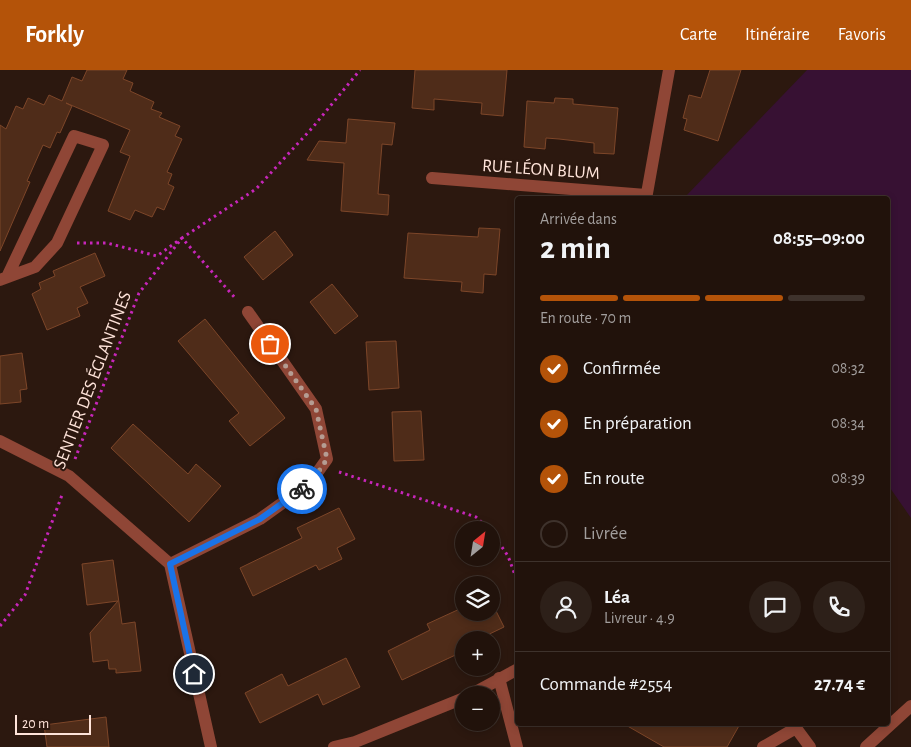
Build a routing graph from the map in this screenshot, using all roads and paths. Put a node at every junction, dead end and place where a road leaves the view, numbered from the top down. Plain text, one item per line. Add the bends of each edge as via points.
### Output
1 (360, 70) edge
2 (669, 70) edge
3 (432, 178) dead end
4 (635, 196) edge
5 (646, 196) edge
6 (182, 238) junction
7 (57, 243) junction
8 (4, 279) edge
9 (248, 312) joint
10 (0, 441) edge
11 (322, 467) junction
12 (69, 476) junction
13 (480, 521) edge
14 (500, 545) edge
15 (170, 564) junction
16 (515, 575) edge
17 (0, 626) edge
18 (515, 670) edge
19 (499, 678) junction
20 (485, 686) edge
21 (455, 702) edge
22 (911, 706) edge
23 (890, 725) edge
24 (795, 726) edge
25 (889, 726) edge
26 (211, 747) edge
27 (334, 747) edge
28 (517, 747) edge
29 (762, 747) edge
30 (810, 747) edge
31 (866, 747) edge

1 - 6 path, SENTIER DES ÉGLANTINES via 314,128 256,189
2 - 5 street, RUE LÉON BLUM
3 - 4 street, RUE LÉON BLUM
6 - 7 path via 157,256 107,243
6 - 9 path
6 - 12 path, SENTIER DES ÉGLANTINES via 139,293
7 - 8 street via 35,267
7 - 8 street via 103,145 74,136
9 - 11 street via 316,409 327,459
10 - 12 street
11 - 13 path
11 - 15 street via 310,484 260,519
12 - 15 street
12 - 17 path, SENTIER DES ÉGLANTINES via 25,595
14 - 16 path
15 - 26 street
18 - 19 street
19 - 20 street
19 - 28 street
21 - 27 street via 355,742
22 - 23 street
24 - 29 street
24 - 30 street
25 - 31 street

